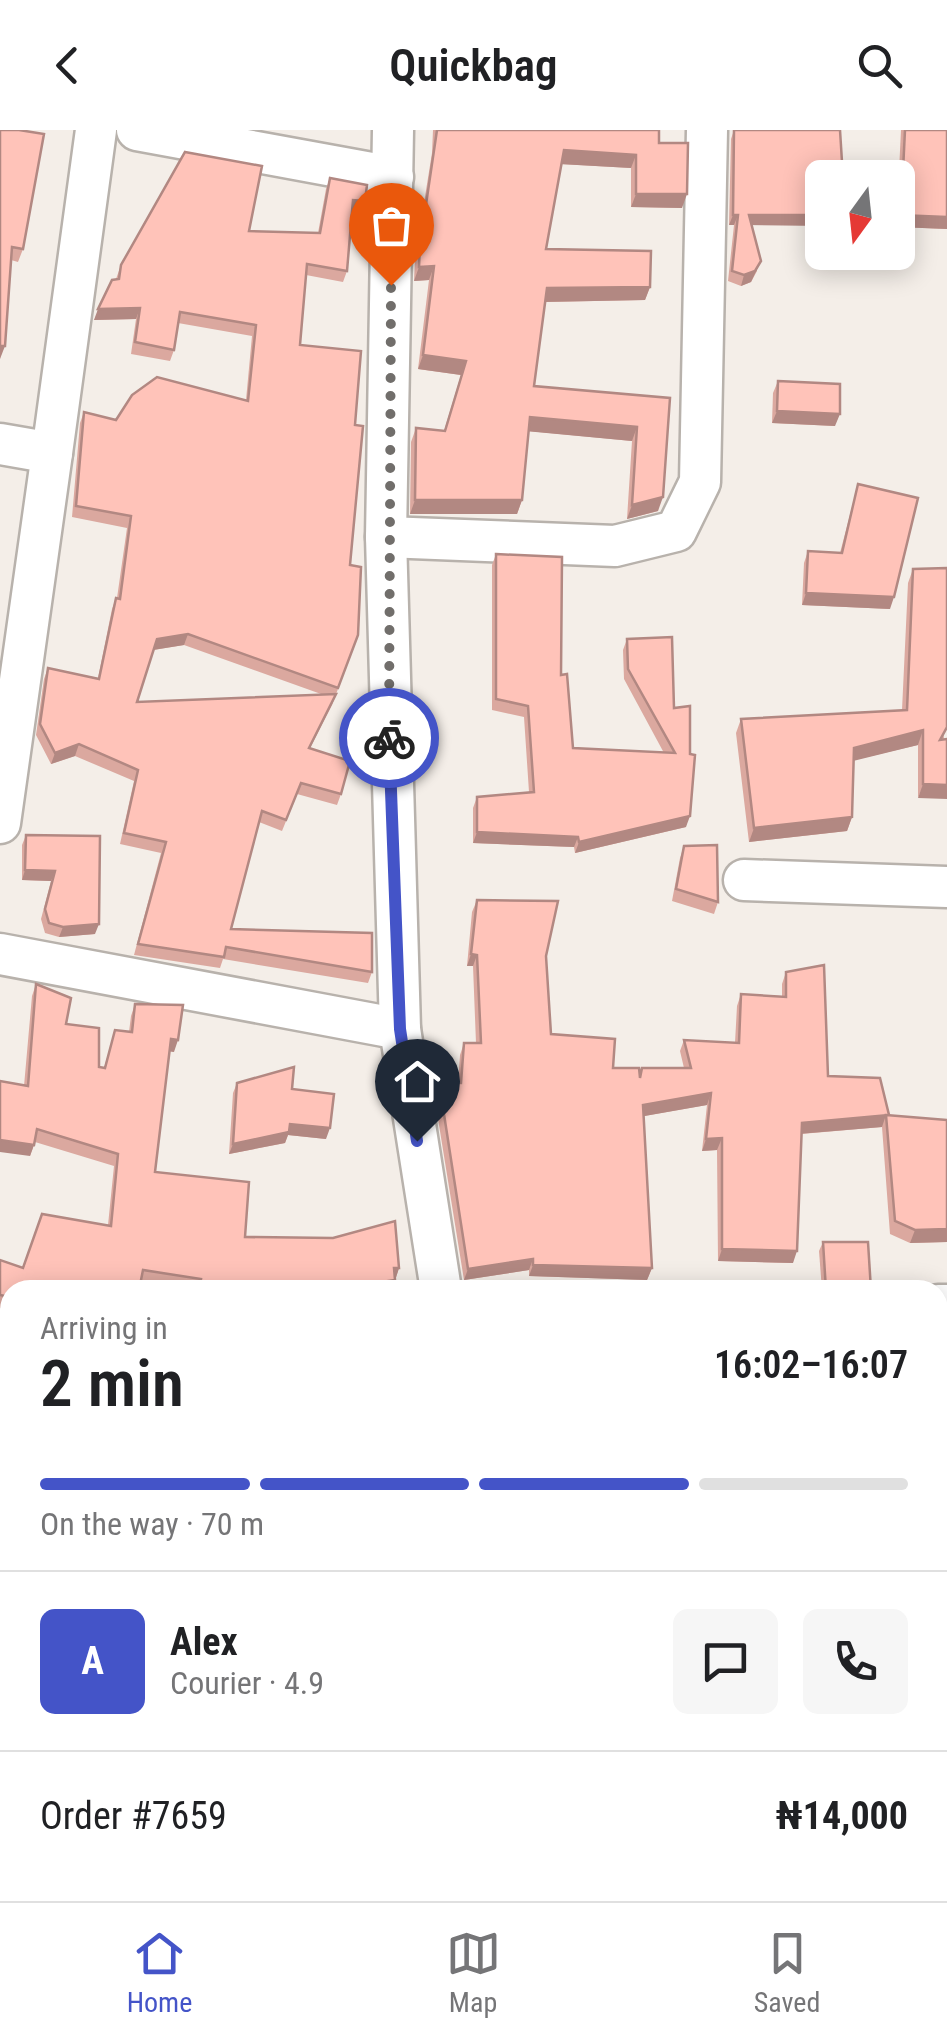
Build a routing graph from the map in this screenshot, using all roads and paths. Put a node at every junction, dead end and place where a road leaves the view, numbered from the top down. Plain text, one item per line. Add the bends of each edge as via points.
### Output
1 (96, 130) edge
2 (137, 130) edge
3 (393, 130) edge
4 (707, 130) edge
5 (393, 177) junction
6 (0, 444) edge
7 (52, 453) junction
8 (386, 537) junction
9 (0, 823) edge
10 (744, 880) dead end
11 (947, 887) edge
12 (0, 954) edge
13 (400, 1029) junction
14 (439, 1280) edge

1 - 7 street
2 - 5 street
3 - 5 street
4 - 8 street via 700,482 676,530 615,546
5 - 8 street
6 - 7 street
7 - 9 street
8 - 13 street
10 - 11 street
12 - 13 street
13 - 14 street

